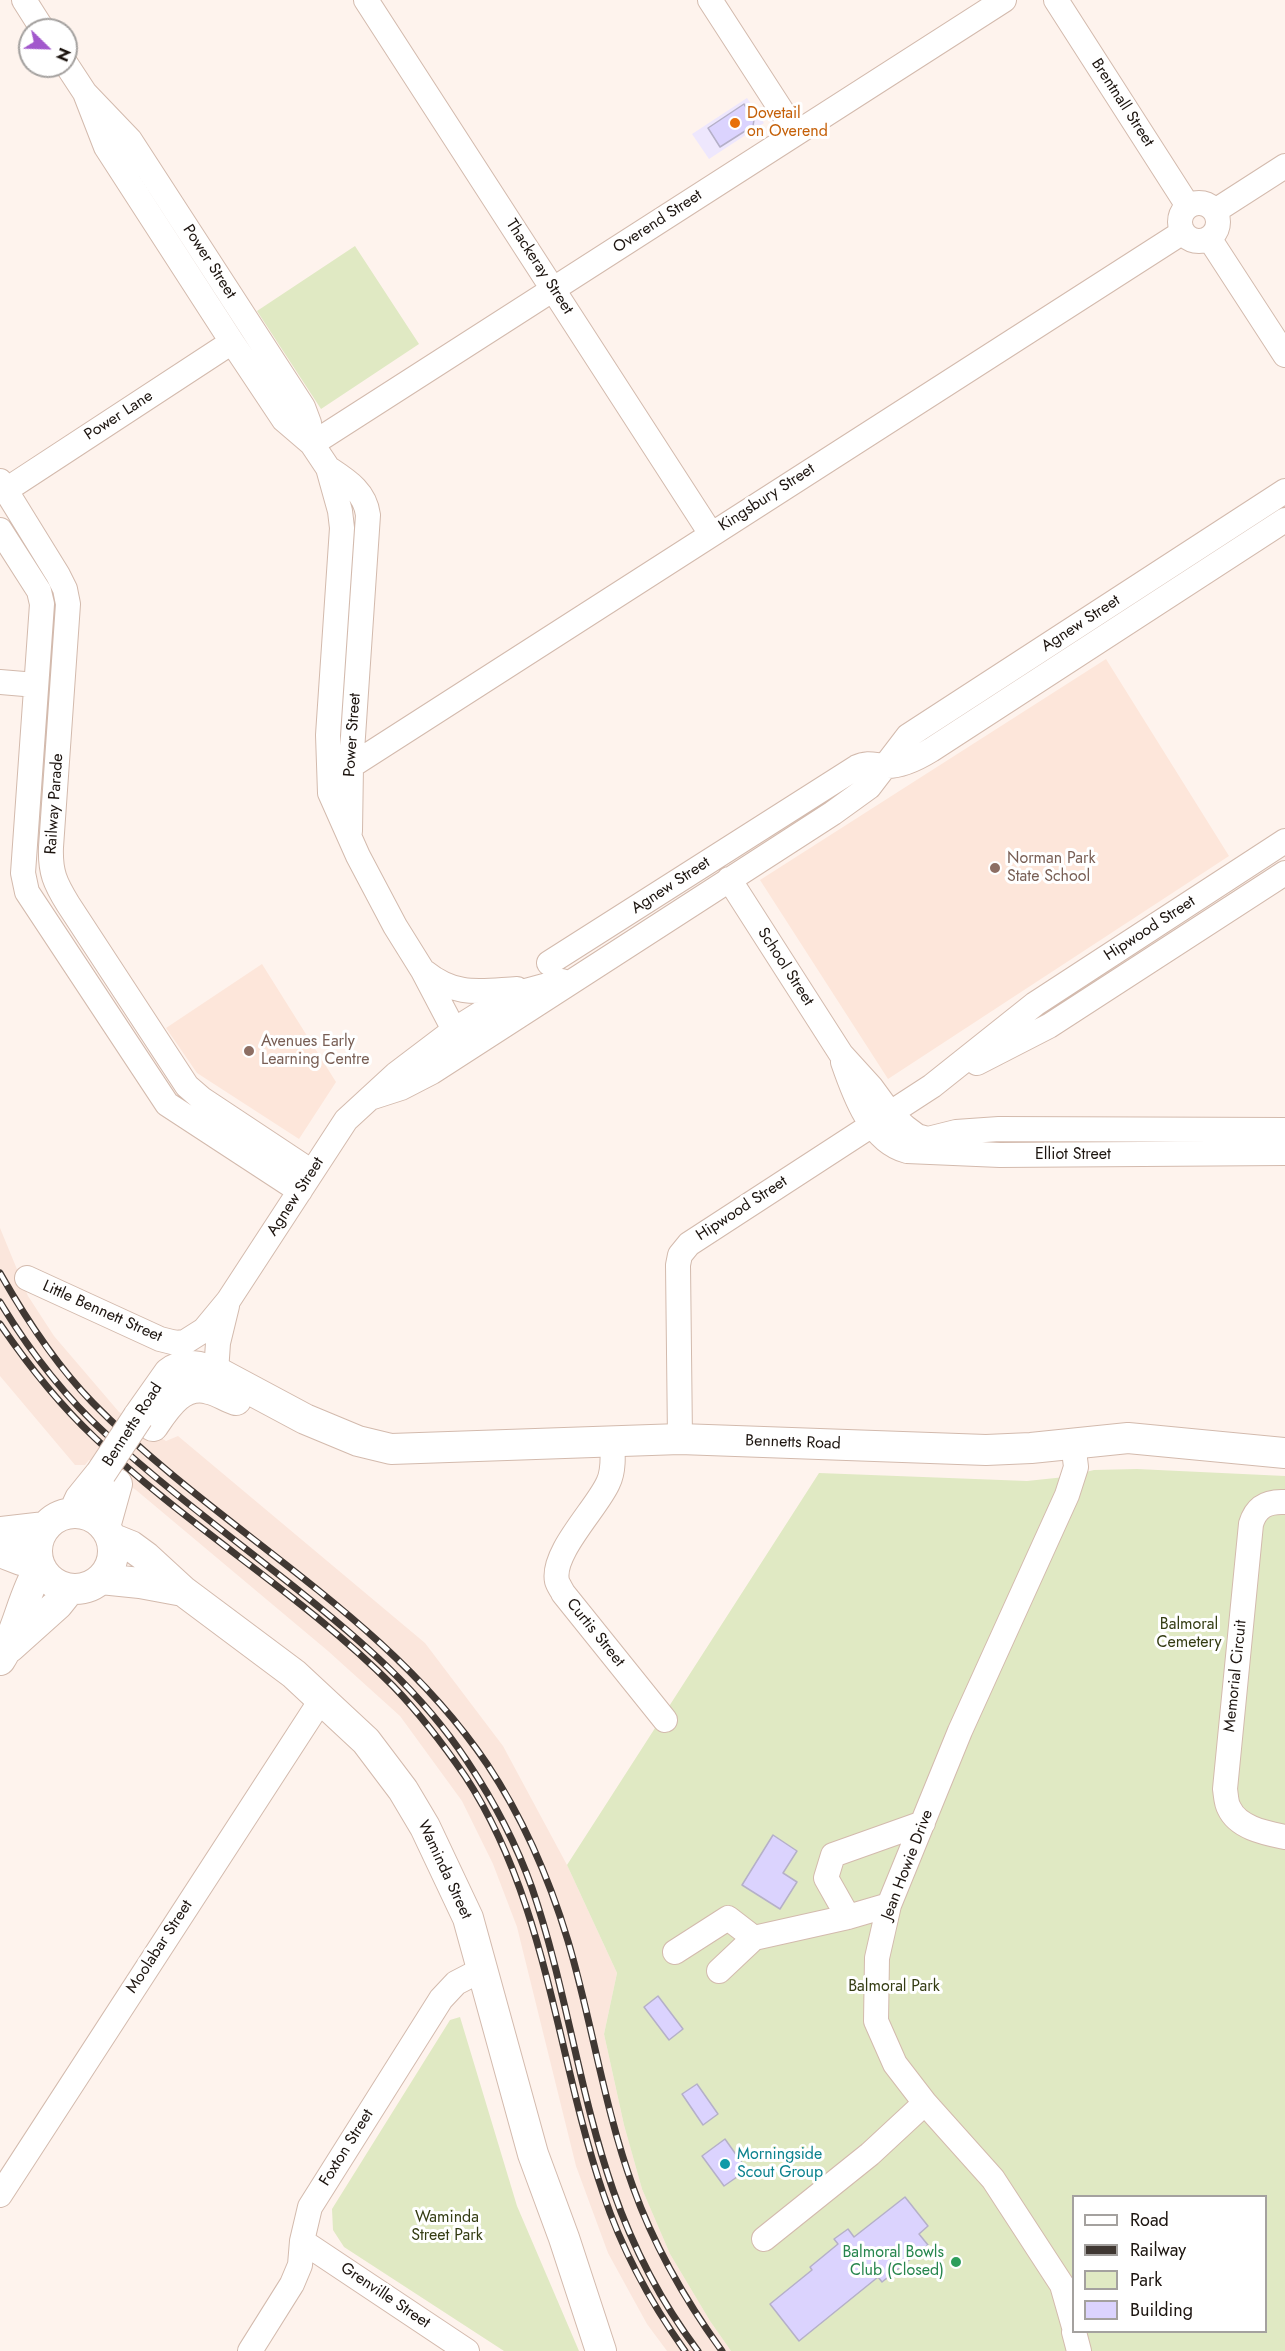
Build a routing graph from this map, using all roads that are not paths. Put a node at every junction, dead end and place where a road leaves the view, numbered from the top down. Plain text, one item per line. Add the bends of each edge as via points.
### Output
1 (24, 0) edge
2 (366, 0) edge
3 (710, 0) edge
4 (1004, 0) edge
5 (1056, 0) edge
6 (35, 18) edge
7 (75, 78) edge
8 (85, 93) junction
9 (796, 133) junction
10 (1285, 166) edge
11 (1188, 206) junction
12 (1215, 211) junction
13 (1183, 232) junction
14 (1209, 238) junction
15 (554, 289) junction
16 (232, 342) junction
17 (1285, 355) edge
18 (312, 444) junction
19 (328, 468) junction
20 (3, 486) edge
21 (1285, 491) edge
22 (1285, 520) edge
23 (0, 530) edge
24 (711, 534) junction
25 (0, 682) edge
26 (36, 685) junction
27 (351, 766) junction
28 (887, 766) junction
29 (350, 841) junction
30 (1285, 841) edge
31 (1285, 873) edge
32 (729, 879) junction
33 (549, 963) dead end
34 (423, 970) junction
35 (586, 972) junction
36 (536, 988) junction
37 (454, 1030) junction
38 (932, 1086) junction
39 (370, 1098) junction
40 (881, 1118) junction
41 (1285, 1130) edge
42 (255, 1148) junction
43 (1285, 1153) edge
44 (306, 1182) junction
45 (27, 1278) dead end
46 (228, 1300) junction
47 (179, 1343) joint
48 (216, 1372) junction
49 (305, 1419) junction
50 (145, 1422) junction
51 (680, 1439) junction
52 (612, 1442) junction
53 (1073, 1442) junction
54 (1285, 1453) edge
55 (109, 1479) junction
56 (1285, 1502) edge
57 (74, 1512) junction
58 (45, 1527) junction
59 (0, 1532) edge
60 (108, 1532) junction
61 (0, 1552) edge
62 (39, 1565) junction
63 (101, 1579) junction
64 (70, 1589) junction
65 (183, 1591) junction
66 (4, 1655) edge
67 (321, 1700) junction
68 (665, 1720) dead end
69 (923, 1823) junction
70 (1285, 1837) edge
71 (889, 1905) junction
72 (848, 1917) junction
73 (754, 1938) junction
74 (675, 1952) dead end
75 (483, 1969) junction
76 (719, 1971) dead end
77 (925, 2103) junction
78 (0, 2195) edge
79 (564, 2238) junction
80 (764, 2240) dead end
81 (302, 2241) junction
82 (1072, 2322) edge
83 (1075, 2333) edge
84 (250, 2351) edge
85 (467, 2351) edge
86 (601, 2351) edge
87 (624, 2351) edge
88 (1079, 2351) edge

1 - 6 street
2 - 15 street, Thackeray Street
3 - 9 street
4 - 9 street, Overend Street
5 - 11 street, Brentnall Street
7 - 8 street, Power Street
8 - 16 street, Power Street via 106,147
8 - 18 street, Power Street via 130,140 277,367 305,412
9 - 15 street, Overend Street
10 - 12 street
11 - 12 street via 1203,203
11 - 13 street via 1180,218
12 - 14 street via 1218,226
13 - 14 street via 1195,240
13 - 24 street, Kingsbury Street
14 - 17 street
15 - 18 street, Overend Street
15 - 24 street, Thackeray Street
16 - 18 street, Power Street via 284,420
16 - 20 street, Power Lane
18 - 19 street, Power Street
19 - 27 street, Power Street via 355,487 367,511
19 - 29 street, Power Street via 342,528 328,781 333,804
20 - 42 street, Railway Parade via 58,575 68,604 51,847 54,879 187,1086
21 - 28 street, Agnew Street via 912,733
22 - 28 street, Agnew Street via 931,750 911,761
23 - 26 street, Railway Parade via 41,599
24 - 27 street, Kingsbury Street
25 - 26 street
26 - 42 street, Railway Parade via 23,873 27,891 163,1099 174,1110
27 - 29 street, Power Street
28 - 32 street, Agnew Street via 867,789
28 - 33 street, Agnew Street via 867,763 857,767
29 - 34 street, Power Street
30 - 38 street, Hipwood Street via 1035,1004
31 - 38 street, Hipwood Street via 1049,1026
32 - 35 street, Agnew Street
32 - 40 street, School Street via 841,1054 871,1087
34 - 36 street, Power Street via 442,985 457,990
34 - 37 street, Power Street
35 - 36 street, Agnew Street
35 - 39 street, Agnew Street via 424,1076
36 - 37 street, Agnew Street via 504,999
37 - 39 street, Agnew Street
38 - 40 street, Hipwood Street
39 - 44 street, Agnew Street via 348,1117
40 - 41 street, Elliot Street via 928,1139 956,1132 999,1129
40 - 43 street, Elliot Street via 887,1143 913,1152
40 - 51 street, Hipwood Street via 682,1252 678,1261
42 - 44 street, Railway Parade
44 - 46 street, Agnew Street
45 - 47 street, Little Bennett Street via 160,1339
46 - 47 street, Agnew Street via 201,1333
46 - 48 street, Agnew Street
48 - 49 main road, Bennetts Road
48 - 50 main road, Bennetts Road via 197,1366 174,1369 163,1380
49 - 50 main road, Bennetts Road via 249,1405 201,1387 184,1391
49 - 52 main road, Bennetts Road via 358,1441 391,1449
50 - 55 main road, Bennetts Road via 127,1464
51 - 52 main road, Bennetts Road
51 - 53 main road, Bennetts Road via 986,1450
52 - 68 street, Curtis Street via 609,1482 564,1552 557,1567 557,1580 563,1593
53 - 54 main road, Bennetts Road via 1128,1438
53 - 69 street, Jean Howie Drive via 1076,1467 1067,1495 960,1731
55 - 57 main road, Bennetts Road via 80,1499
55 - 60 main road, Bennetts Road
56 - 70 street, Memorial Circuit via 1261,1506 1251,1524 1225,1789 1228,1808 1239,1821
57 - 58 main road
57 - 60 main road via 97,1519
58 - 59 main road
58 - 62 main road via 37,1550
60 - 63 main road via 112,1560
60 - 65 main road, Waminda Street via 143,1555
61 - 62 main road
62 - 64 main road via 53,1582
62 - 66 main road
63 - 64 main road via 92,1586
63 - 65 main road, Waminda Street
64 - 66 main road
65 - 67 main road, Waminda Street via 294,1674
67 - 75 main road, Waminda Street via 366,1741 403,1790 463,1908
67 - 78 street, Moolabar Street
69 - 71 street, Jean Howie Drive
69 - 72 street via 833,1855 826,1878
71 - 72 street
71 - 77 street, Jean Howie Drive via 877,1958 876,2021 895,2064
72 - 73 street
73 - 74 street via 728,1918
73 - 76 street
75 - 79 main road, Waminda Street via 533,2154
75 - 81 street, Foxton Street via 456,1983 441,1999 310,2207
77 - 80 street via 870,2154
77 - 82 street, Jean Howie Drive via 993,2180 1062,2285
79 - 86 main road, Waminda Street
79 - 87 main road, Waminda Street
81 - 84 street, Foxton Street via 300,2265 292,2284
81 - 85 street, Grenville Street
83 - 88 street, Jean Howie Drive

